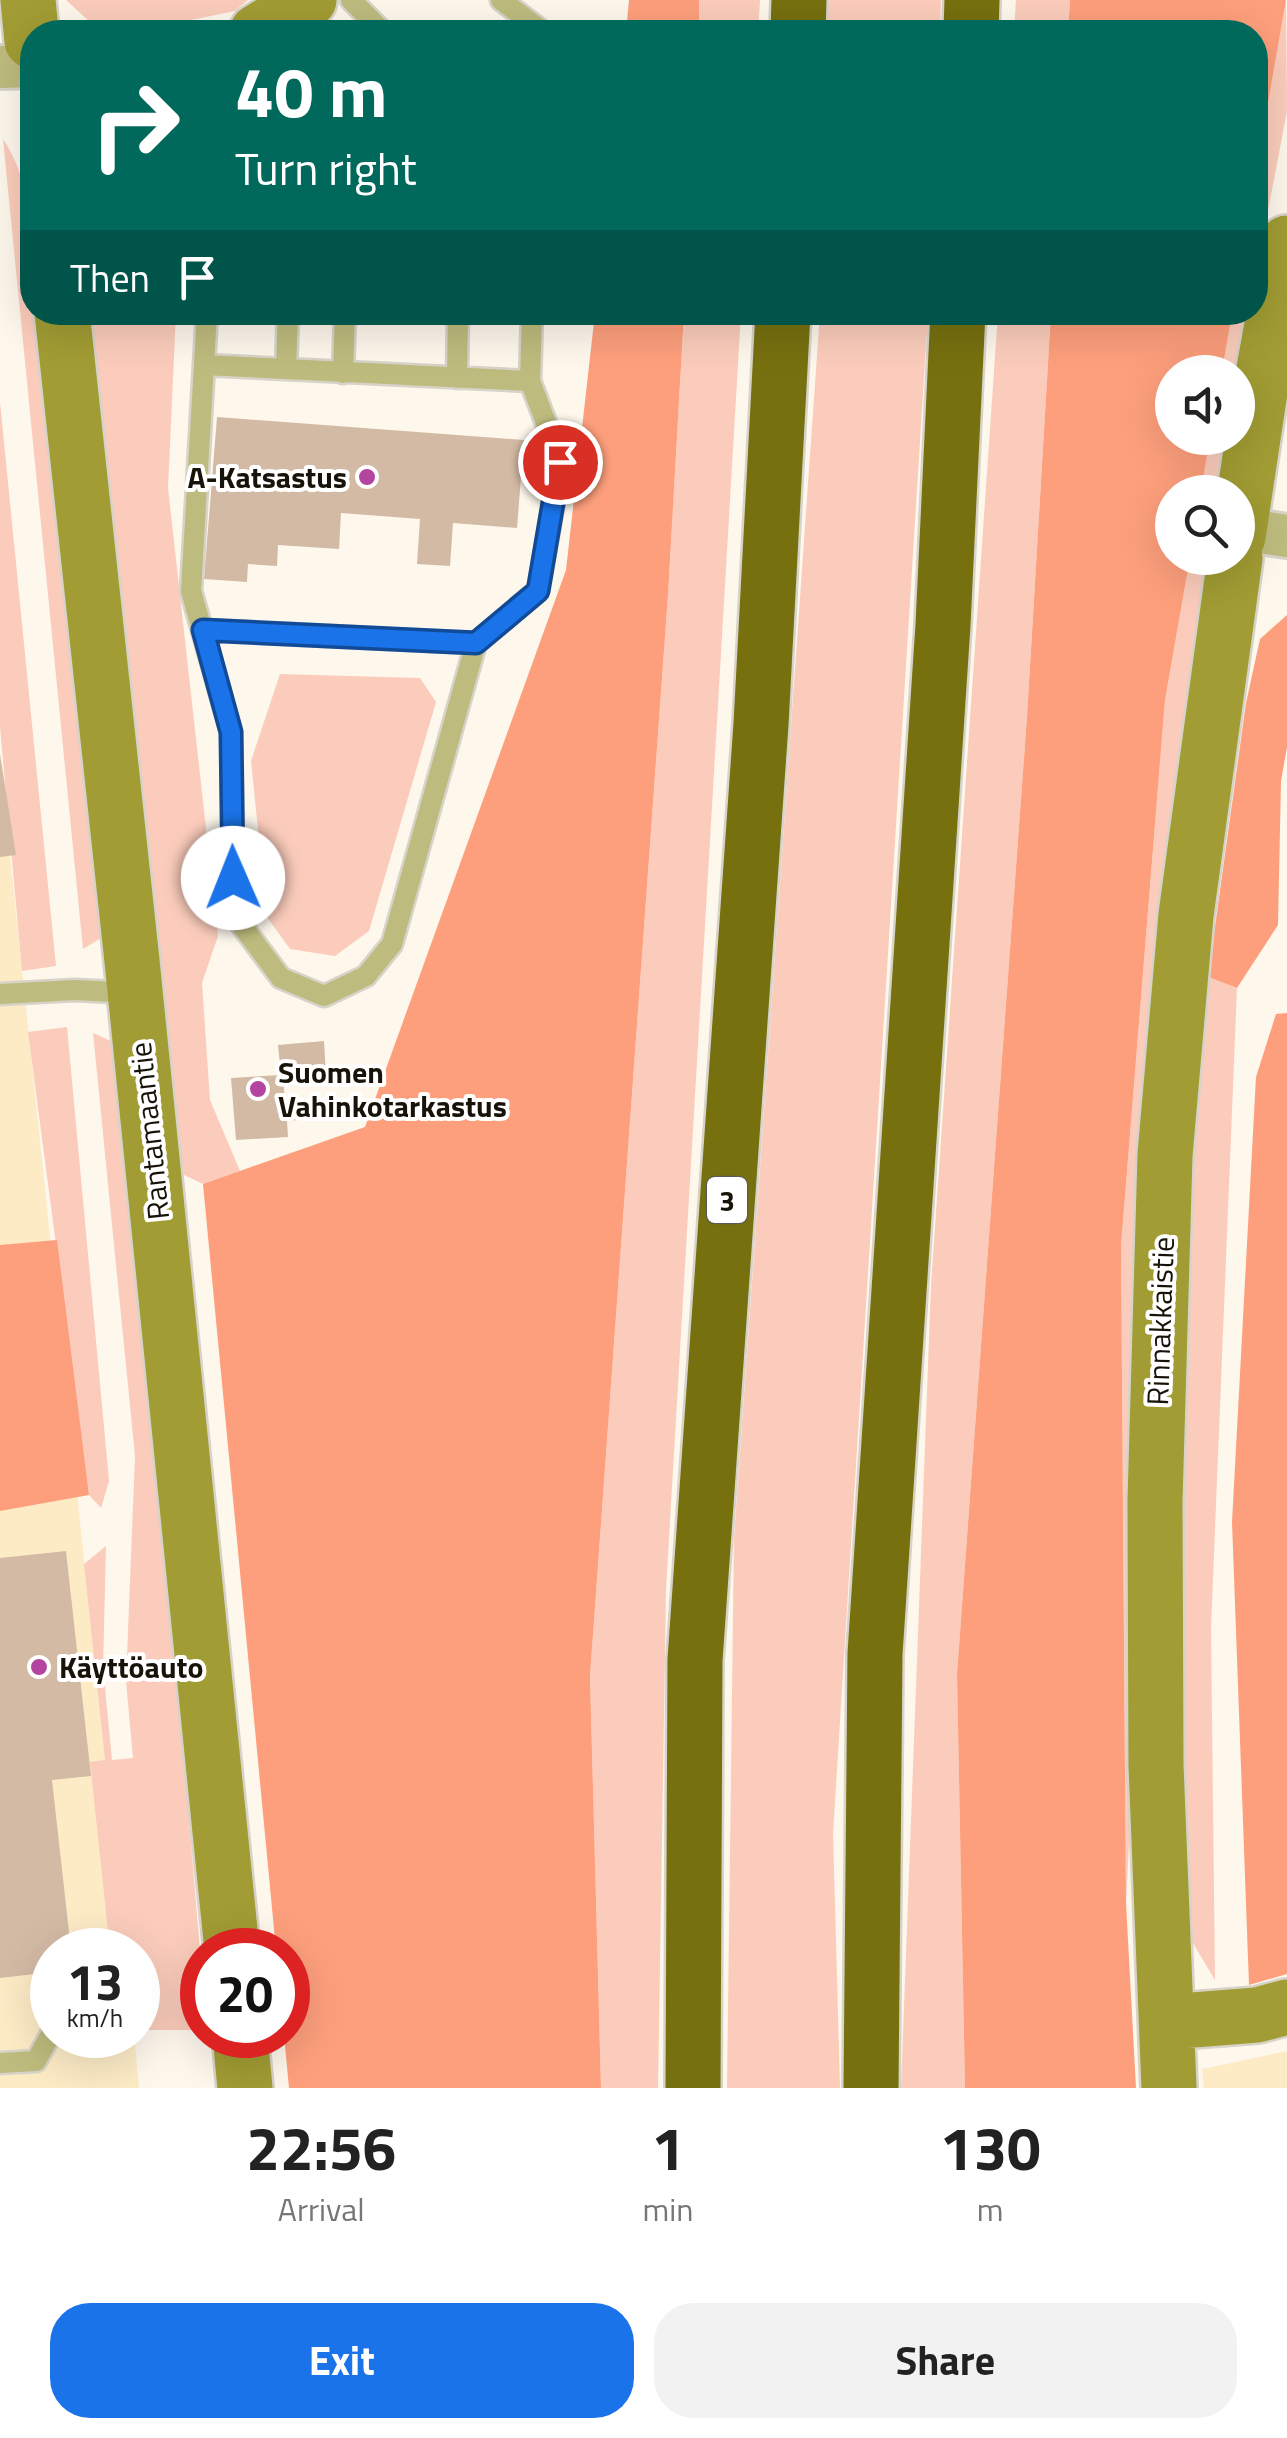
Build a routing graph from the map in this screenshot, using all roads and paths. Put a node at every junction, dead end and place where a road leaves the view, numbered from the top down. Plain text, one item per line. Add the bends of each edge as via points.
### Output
1 (310, 0) edge
2 (351, 0) edge
3 (501, 0) edge
4 (277, 20) edge
5 (371, 20) edge
6 (527, 20) edge
7 (1287, 243) edge
8 (63, 325) edge
9 (206, 325) edge
10 (288, 325) edge
11 (344, 325) edge
12 (458, 325) edge
13 (532, 325) edge
14 (782, 325) edge
15 (957, 325) edge
16 (204, 365) junction
17 (286, 369) junction
18 (342, 373) junction
19 (458, 378) junction
20 (530, 382) junction
21 (1247, 475) edge
22 (1255, 531) edge
23 (1287, 536) edge
24 (1233, 575) edge
25 (203, 630) junction
26 (476, 643) junction
27 (136, 992) junction
28 (0, 994) edge
29 (230, 1928) edge
30 (1287, 2007) edge
31 (1166, 2022) junction
32 (38, 2058) edge
33 (243, 2058) edge
34 (0, 2063) edge
35 (246, 2088) edge
36 (693, 2088) edge
37 (871, 2088) edge
38 (1169, 2088) edge

1 - 4 street
2 - 5 lane
3 - 6 lane
7 - 21 street
8 - 27 street, Rantamaantie
9 - 16 lane
10 - 17 lane
11 - 18 lane
12 - 19 lane
13 - 20 lane
14 - 36 highway, 3 via 695,1660
15 - 37 highway via 874,1654
16 - 17 lane
16 - 25 lane via 191,591
17 - 18 lane
18 - 19 lane
19 - 20 lane
20 - 26 lane via 560,462 538,591
22 - 23 street
24 - 31 street, Rinnakkaistie via 1186,915 1165,1155 1154,1501
25 - 26 lane
25 - 26 lane via 231,732 234,915 281,978 324,996 366,976 392,944
27 - 28 lane
27 - 29 street, Rantamaantie
30 - 31 street
31 - 38 street, Rinnakkaistie
32 - 34 lane
33 - 35 street

